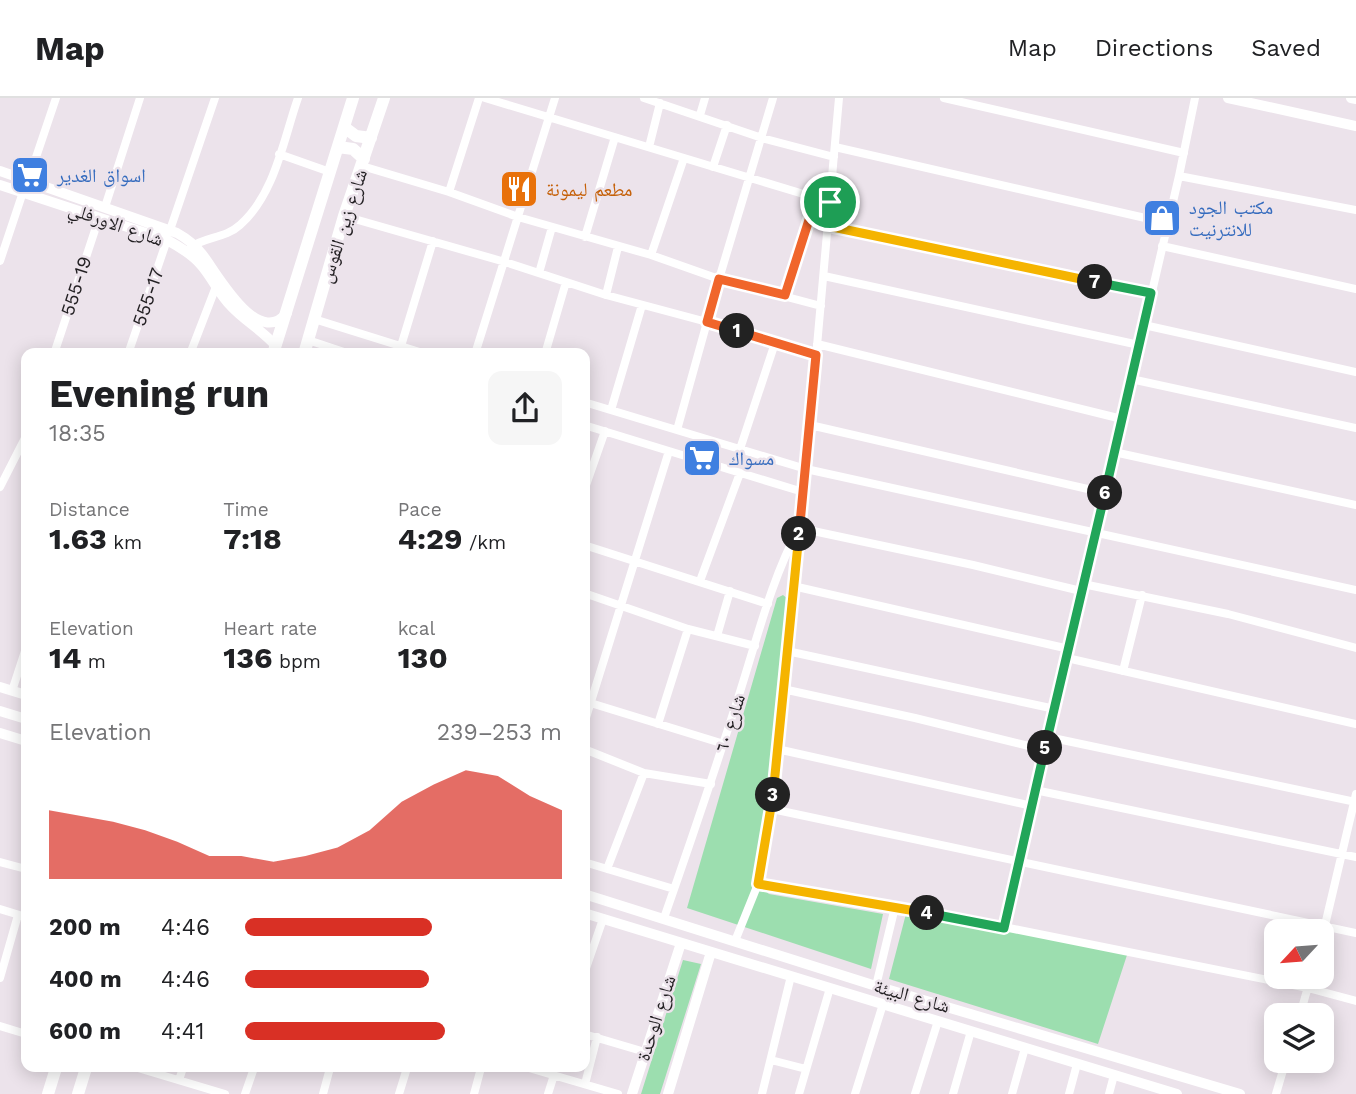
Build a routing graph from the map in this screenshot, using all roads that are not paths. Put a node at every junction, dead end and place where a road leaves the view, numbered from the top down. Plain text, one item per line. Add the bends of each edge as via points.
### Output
1 (56, 98) edge
2 (141, 98) edge
3 (215, 98) edge
4 (298, 98) edge
5 (353, 98) edge
6 (384, 98) edge
7 (479, 98) edge
8 (485, 98) edge
9 (555, 98) edge
10 (644, 98) edge
11 (705, 98) edge
12 (774, 98) edge
13 (839, 98) edge
14 (944, 98) edge
15 (1195, 98) edge
16 (1228, 98) edge
17 (660, 103) junction
18 (700, 115) junction
19 (551, 118) junction
20 (727, 125) junction
21 (344, 127) junction
22 (1356, 127) edge
23 (615, 137) junction
24 (371, 138) junction
25 (762, 138) junction
26 (835, 146) junction
27 (338, 147) junction
28 (649, 147) junction
29 (1184, 153) junction
30 (279, 154) junction
31 (834, 157) junction
32 (684, 158) junction
33 (363, 163) junction
34 (713, 167) junction
35 (0, 171) edge
36 (330, 173) junction
37 (1179, 176) junction
38 (751, 178) junction
39 (28, 181) junction
40 (0, 185) edge
41 (23, 192) junction
42 (449, 192) junction
43 (816, 198) junction
44 (830, 202) junction
45 (105, 207) junction
46 (1356, 210) edge
47 (344, 216) junction
48 (518, 217) junction
49 (99, 218) junction
50 (1167, 223) junction
51 (828, 226) junction
52 (552, 227) junction
53 (169, 235) junction
54 (585, 237) junction
55 (433, 241) junction
56 (1162, 246) junction
57 (618, 247) junction
58 (190, 249) junction
59 (651, 255) junction
60 (0, 261) edge
61 (505, 262) junction
62 (539, 273) junction
63 (824, 276) junction
64 (719, 279) junction
65 (566, 282) junction
66 (217, 284) junction
67 (1356, 289) edge
68 (1151, 293) junction
69 (606, 295) junction
70 (785, 295) junction
71 (642, 305) junction
72 (821, 306) junction
73 (287, 313) junction
74 (314, 319) junction
75 (707, 322) junction
76 (1144, 325) junction
77 (775, 343) junction
78 (817, 344) junction
79 (1139, 345) junction
80 (401, 346) junction
81 (306, 347) edge
82 (56, 348) edge
83 (130, 348) edge
84 (192, 348) edge
85 (272, 348) edge
86 (275, 348) edge
87 (407, 348) edge
88 (477, 348) edge
89 (547, 348) edge
90 (816, 355) junction
91 (1356, 372) edge
92 (1131, 379) junction
93 (590, 404) edge
94 (611, 410) junction
95 (1122, 419) junction
96 (810, 425) junction
97 (590, 427) edge
98 (1356, 428) edge
99 (677, 430) junction
100 (605, 431) junction
101 (21, 446) edge
102 (740, 450) junction
103 (669, 451) junction
104 (1114, 452) junction
105 (806, 468) junction
106 (740, 473) junction
107 (590, 474) edge
108 (0, 487) edge
109 (803, 492) junction
110 (1105, 493) junction
111 (1356, 505) edge
112 (799, 528) junction
113 (1095, 534) junction
114 (590, 547) edge
115 (635, 560) junction
116 (700, 581) junction
117 (793, 586) junction
118 (1082, 587) junction
119 (1356, 590) edge
120 (730, 591) junction
121 (590, 595) edge
122 (1142, 595) junction
123 (768, 604) junction
124 (622, 605) junction
125 (688, 629) junction
126 (716, 636) junction
127 (755, 646) junction
128 (1356, 648) edge
129 (787, 651) junction
130 (1068, 653) junction
131 (21, 664) edge
132 (1124, 671) junction
133 (0, 687) edge
134 (783, 690) junction
135 (12, 691) junction
136 (21, 694) edge
137 (590, 696) edge
138 (590, 703) edge
139 (1055, 709) junction
140 (0, 711) edge
141 (21, 717) edge
142 (658, 724) junction
143 (1356, 724) edge
144 (1, 736) edge
145 (1048, 737) junction
146 (21, 740) edge
147 (724, 744) junction
148 (777, 749) junction
149 (1045, 750) junction
150 (590, 751) edge
151 (644, 773) junction
152 (711, 784) junction
153 (1035, 790) junction
154 (1355, 799) edge
155 (1032, 806) junction
156 (772, 809) junction
157 (1342, 854) junction
158 (1356, 857) edge
159 (1019, 860) junction
160 (0, 862) edge
161 (590, 864) edge
162 (21, 868) edge
163 (607, 869) junction
164 (758, 884) junction
165 (674, 889) junction
166 (590, 896) edge
167 (895, 908) junction
168 (0, 909) edge
169 (590, 915) edge
170 (21, 916) edge
171 (21, 919) edge
172 (603, 919) junction
173 (664, 919) junction
174 (1298, 919) edge
175 (1327, 919) edge
176 (1334, 927) edge
177 (1004, 928) junction
178 (1356, 933) edge
179 (735, 941) junction
180 (681, 943) junction
181 (711, 952) junction
182 (590, 957) edge
183 (791, 976) junction
184 (0, 978) edge
185 (1264, 979) edge
186 (876, 986) junction
187 (830, 988) junction
188 (1312, 989) edge
189 (1356, 1001) edge
190 (883, 1004) junction
191 (938, 1021) junction
192 (0, 1026) edge
193 (971, 1031) junction
194 (21, 1032) edge
195 (590, 1035) edge
196 (597, 1037) junction
197 (1072, 1042) junction
198 (1025, 1048) junction
199 (646, 1052) junction
200 (771, 1060) junction
201 (1066, 1060) junction
202 (590, 1064) edge
203 (1077, 1064) junction
204 (806, 1069) junction
205 (55, 1072) edge
206 (85, 1072) edge
207 (152, 1072) edge
208 (182, 1072) edge
209 (253, 1072) edge
210 (329, 1072) edge
211 (406, 1072) edge
212 (480, 1072) edge
213 (543, 1072) edge
214 (588, 1072) edge
215 (1282, 1073) edge
216 (554, 1075) junction
217 (1114, 1075) junction
218 (179, 1080) junction
219 (585, 1084) junction
220 (1170, 1093) edge
221 (48, 1094) edge
222 (78, 1094) edge
223 (225, 1094) edge
224 (245, 1094) edge
225 (323, 1094) edge
226 (399, 1094) edge
227 (474, 1094) edge
228 (548, 1094) edge
229 (618, 1094) edge
230 (632, 1094) edge
231 (668, 1094) edge
232 (762, 1094) edge
233 (799, 1094) edge
234 (855, 1094) edge
235 (915, 1094) edge
236 (953, 1094) edge
237 (1012, 1094) edge
238 (1069, 1094) edge
239 (1108, 1094) edge
240 (1240, 1094) edge
241 (1276, 1094) edge

1 - 39 street
2 - 45 street
3 - 53 street, 555-17
4 - 30 street
5 - 21 main road, شارع زين القوس
6 - 24 main road, شارع زين القوس
7 - 42 street
8 - 19 street
9 - 19 street
10 - 17 street
11 - 18 street
12 - 25 street
13 - 26 street
14 - 29 street
15 - 29 street
16 - 22 street
17 - 18 street
17 - 28 street
18 - 20 street
19 - 23 street
19 - 48 street
20 - 25 street
20 - 34 street
21 - 24 main road via 356,136
21 - 27 main road, شارع زين القوس
23 - 28 street
23 - 54 street
24 - 33 main road, شارع زين القوس
25 - 31 street
25 - 38 street
26 - 31 street
26 - 50 street
27 - 33 main road via 353,149
27 - 36 main road, شارع زين القوس
28 - 32 street
29 - 37 street
30 - 36 street
30 - 58 street via 266,193 239,226
31 - 44 street
32 - 34 street
32 - 59 street
33 - 42 street
33 - 47 main road, شارع زين القوس
34 - 38 street
35 - 39 street, شارع الاورفلي
36 - 73 main road, شارع زين القوس
37 - 46 street
37 - 50 street
38 - 43 street
38 - 64 street
39 - 45 street, شارع الاورفلي
40 - 41 street, شارع الاورفلي
41 - 49 street, شارع الاورفلي
41 - 60 street
42 - 48 street
43 - 44 street
43 - 70 street
44 - 51 street
45 - 53 street, شارع الاورفلي
47 - 55 street
47 - 74 main road, شارع زين القوس
48 - 52 street
48 - 61 street
49 - 53 street, شارع الاورفلي
49 - 82 street, 555-19
50 - 56 street
51 - 63 street
51 - 68 street
52 - 54 street
52 - 62 street
53 - 58 street, شارع الاورفلي
53 - 83 street, 555-17
54 - 57 street
55 - 61 street
55 - 80 street
56 - 67 street
56 - 68 street
57 - 59 street
57 - 69 street
58 - 66 street, شارع الاورفلي
59 - 64 street
61 - 62 street
61 - 88 street
62 - 65 street
63 - 72 street
63 - 79 street
64 - 70 street
64 - 75 street
65 - 69 street
65 - 89 street
66 - 73 street, شارع الاورفلي via 261,322 276,322
66 - 84 street
66 - 85 street, شارع الاورفلي via 233,309 256,326
68 - 76 street
69 - 71 street
70 - 72 street
71 - 75 street
71 - 94 street
72 - 78 street
73 - 86 main road, شارع زين القوس
74 - 80 street
74 - 81 main road, شارع زين القوس
75 - 77 street
75 - 99 street
76 - 79 street
76 - 91 street
77 - 90 street
77 - 102 street
78 - 90 street
78 - 95 street
79 - 92 street
80 - 87 street
90 - 96 street
92 - 95 street
92 - 98 street
93 - 94 street
94 - 99 street
95 - 104 street
96 - 105 street
96 - 110 street
97 - 100 street
99 - 102 street
100 - 103 street
100 - 107 street
101 - 108 street
102 - 105 street
103 - 106 street
103 - 115 street
104 - 110 street
104 - 111 street
105 - 109 street
105 - 113 street
106 - 109 street
106 - 116 street
109 - 112 street
110 - 113 street
112 - 117 street
112 - 118 street
112 - 123 street, شارع ٦٠
113 - 118 street
113 - 119 street
114 - 115 street
115 - 116 street
115 - 124 street
116 - 120 street
117 - 129 street
117 - 130 street
118 - 122 street
118 - 130 street
120 - 123 street
120 - 126 street
121 - 124 street
122 - 128 street
122 - 132 street
123 - 127 street, شارع ٦٠
124 - 125 street
124 - 137 street
125 - 126 street
125 - 142 street
126 - 127 street
127 - 147 street, شارع ٦٠
129 - 134 street
129 - 139 street
130 - 132 street
130 - 139 street
131 - 135 street
132 - 143 street
133 - 135 street
134 - 148 street
134 - 149 street
135 - 136 street
138 - 142 street
139 - 145 street
140 - 141 street
142 - 147 street
144 - 146 street
145 - 149 street
145 - 154 street
147 - 152 street, شارع ٦٠
148 - 155 street
148 - 156 street
149 - 153 street
150 - 151 street
151 - 152 street
151 - 163 street
152 - 165 street, شارع ٦٠
153 - 155 street
153 - 157 street
154 - 157 street
155 - 159 street
156 - 159 street
156 - 164 street
157 - 158 street
157 - 175 street
159 - 174 street
159 - 177 street
160 - 162 street
161 - 163 street
163 - 165 street
164 - 167 street
164 - 179 street
165 - 173 street, شارع ٦٠
166 - 173 street, شارع البيئة
167 - 177 street
167 - 186 street
168 - 170 street
169 - 172 street, شارع البيئة
171 - 184 street
172 - 180 street, شارع البيئة
172 - 182 street
173 - 179 street, شارع البيئة
176 - 178 street
177 - 185 street
179 - 186 street, شارع البيئة
180 - 181 street, شارع البيئة
180 - 199 street, شارع الوحدة
181 - 183 street, شارع البيئة
181 - 231 street, شارع الوحدة
183 - 187 street, شارع البيئة
183 - 200 street
186 - 197 street, شارع البيئة
187 - 190 street, شارع البيئة
187 - 204 street
188 - 189 street
190 - 191 street, شارع البيئة
190 - 234 street
191 - 193 street, شارع البيئة
191 - 235 street
192 - 194 street
193 - 198 street, شارع البيئة
193 - 236 street
195 - 196 street
196 - 199 street
196 - 202 street
197 - 201 street
197 - 240 street, شارع البيئة
198 - 201 street, شارع البيئة
198 - 237 street
199 - 230 street, شارع الوحدة
200 - 204 street
200 - 232 street
201 - 203 street, شارع البيئة
203 - 217 street, شارع البيئة
203 - 238 street
204 - 233 street
205 - 221 main road
206 - 222 main road
207 - 218 street
208 - 218 street
209 - 224 street
210 - 225 street
211 - 226 street
212 - 227 street
213 - 216 street
214 - 219 street
215 - 241 street
216 - 219 street
216 - 228 street
217 - 220 street, شارع البيئة
217 - 239 street
218 - 223 street
219 - 229 street

